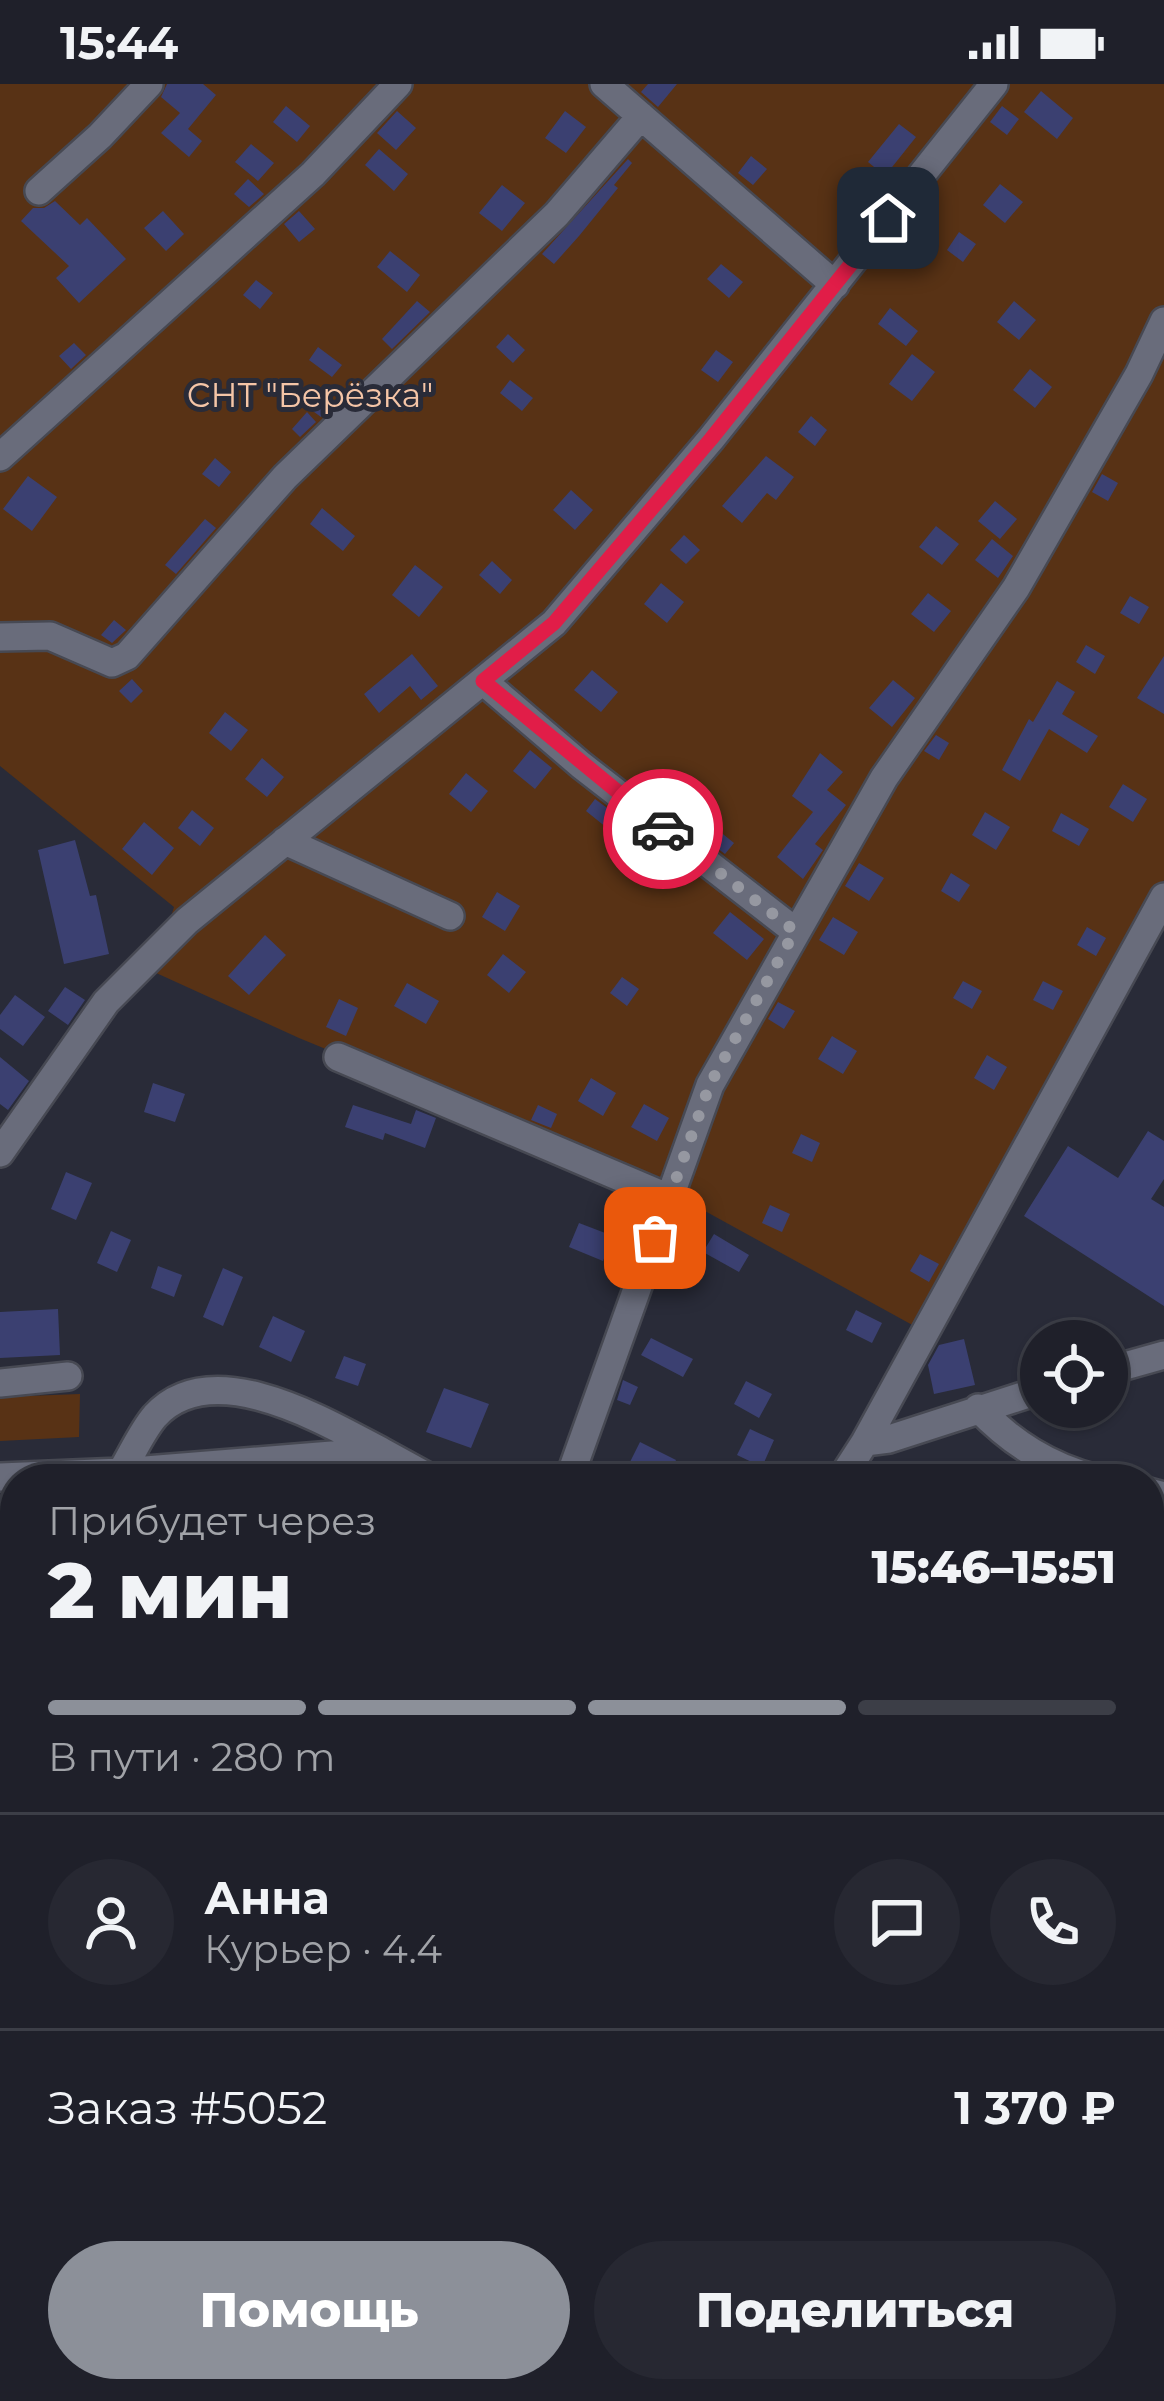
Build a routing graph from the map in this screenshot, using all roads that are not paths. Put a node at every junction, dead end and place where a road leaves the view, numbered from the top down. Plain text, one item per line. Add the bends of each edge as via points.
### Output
1 (149, 84) edge
2 (398, 84) edge
3 (604, 84) edge
4 (994, 84) edge
5 (641, 116) junction
6 (39, 191) dead end
7 (835, 285) junction
8 (1164, 321) edge
9 (0, 457) edge
10 (0, 637) edge
11 (483, 681) junction
12 (284, 841) junction
13 (1164, 897) edge
14 (451, 916) dead end
15 (795, 931) junction
16 (338, 1058) dead end
17 (0, 1153) edge
18 (669, 1198) junction
19 (1164, 1355) edge
20 (1128, 1365) edge
21 (68, 1376) dead end
22 (0, 1383) edge
23 (1020, 1396) edge
24 (978, 1408) junction
25 (865, 1442) junction
26 (381, 1450) junction
27 (127, 1464) edge
28 (216, 1464) edge
29 (403, 1464) edge
30 (574, 1464) edge
31 (851, 1464) edge
32 (1052, 1464) edge

1 - 6 street
2 - 9 street via 313,174
3 - 5 street
4 - 7 street
5 - 7 street
5 - 10 street via 557,214 285,477 127,656 112,663 50,636
7 - 11 street via 554,623
8 - 15 street via 1016,588 884,778
11 - 12 street
11 - 15 street
12 - 14 street
12 - 17 street via 106,1002
13 - 25 street
15 - 18 street via 710,1084
16 - 18 street
18 - 30 street
19 - 20 street
21 - 22 street
23 - 24 street
24 - 25 street
24 - 32 street via 1005,1436
25 - 31 street
26 - 27 street via 298,1408 224,1388 155,1416
26 - 28 street
26 - 29 street

